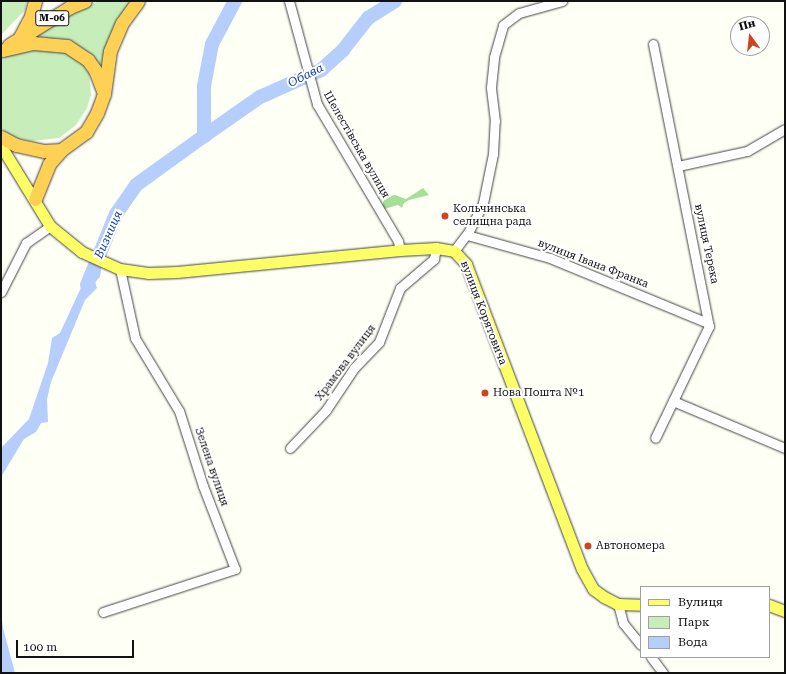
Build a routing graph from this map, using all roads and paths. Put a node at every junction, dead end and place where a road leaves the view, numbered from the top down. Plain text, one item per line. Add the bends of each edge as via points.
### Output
1 (35, 1) edge
2 (85, 1) edge
3 (138, 1) edge
4 (289, 1) edge
5 (562, 1) edge
6 (20, 37) junction
7 (653, 44) dead end
8 (2, 51) edge
9 (104, 94) junction
10 (785, 129) edge
11 (1, 137) edge
12 (1, 146) edge
13 (61, 150) junction
14 (678, 166) junction
15 (35, 199) junction
16 (50, 226) junction
17 (467, 235) junction
18 (436, 248) junction
19 (400, 250) junction
20 (454, 251) junction
21 (120, 269) junction
22 (1, 292) edge
23 (708, 323) junction
24 (673, 401) junction
25 (655, 438) dead end
26 (290, 448) dead end
27 (785, 448) edge
28 (618, 604) junction
29 (640, 605) edge
30 (770, 605) edge
31 (785, 611) edge
32 (103, 612) dead end
33 (640, 644) edge
34 (651, 658) edge
35 (663, 673) edge

1 - 6 highway
2 - 6 highway, М-06 via 70,7
3 - 9 highway via 122,23 110,51
4 - 19 street, Шелестівська вулиця via 305,68 317,104 398,241
5 - 17 street via 519,13 503,25 494,57 491,88 495,121 493,154 483,203
6 - 8 highway, М-06
7 - 14 street, вулиця Терека
8 - 9 highway via 33,42 67,46 88,60 95,70
9 - 13 highway via 86,132
10 - 14 street via 748,151
11 - 13 highway via 16,146 44,151
12 - 15 main road
13 - 15 highway via 49,164
14 - 23 street, вулиця Терека
15 - 16 main road
16 - 21 main road, вулиця Корятовича via 82,252
16 - 22 street via 26,243
17 - 20 street
17 - 23 street, вулиця Івана Франка via 550,258
18 - 19 main road, вулиця Корятовича
18 - 20 main road, вулиця Корятовича
18 - 26 street, Храмова вулиця via 434,258 400,288 395,296 384,336 354,368 326,410
19 - 21 main road, вулиця Корятовича via 178,272
20 - 28 main road, вулиця Корятовича via 466,264 582,569 593,589
21 - 32 street, Зелена вулиця via 134,338 179,411 203,486 236,569
23 - 24 street
24 - 25 street
24 - 27 street
28 - 29 main road, вулиця Корятовича
28 - 33 street via 623,623
30 - 31 main road
34 - 35 street

